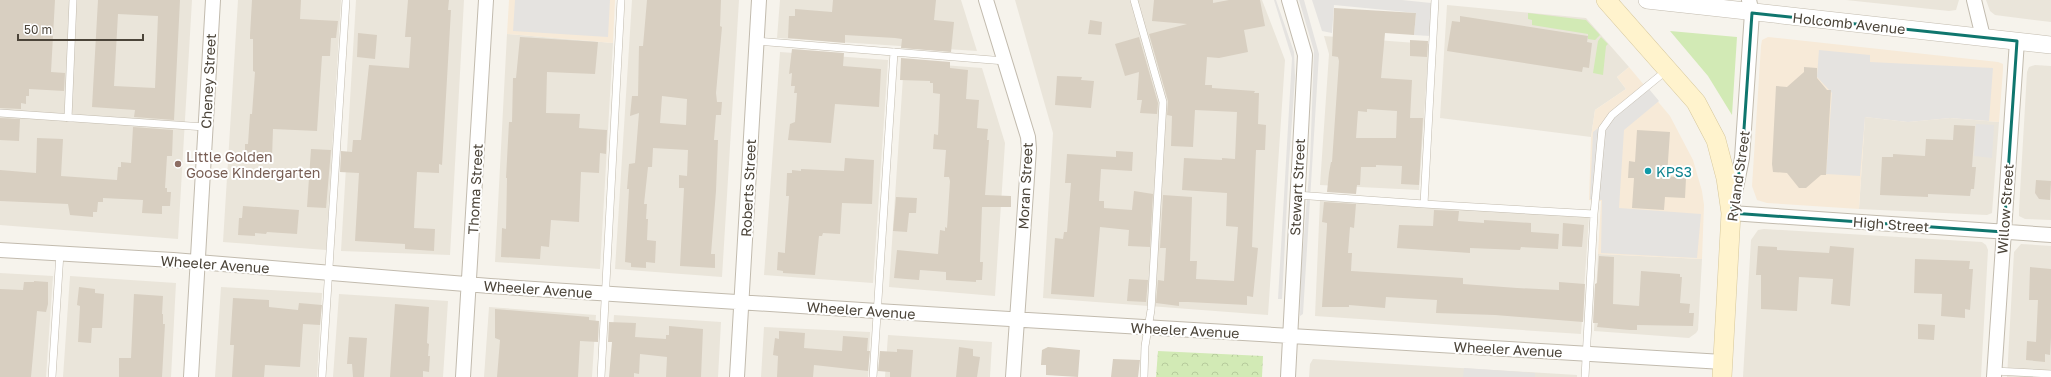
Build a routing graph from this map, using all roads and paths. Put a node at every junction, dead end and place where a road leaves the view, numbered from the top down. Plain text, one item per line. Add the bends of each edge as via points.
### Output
1 (73, 0) edge
2 (213, 0) edge
3 (346, 0) edge
4 (486, 0) edge
5 (621, 0) edge
6 (759, 0) edge
7 (986, 0) edge
8 (1134, 0) edge
9 (1288, 0) edge
10 (1435, 0) edge
11 (1606, 0) edge
12 (1974, 0) edge
13 (1657, 1) edge
14 (1751, 6) edge
15 (1983, 37) junction
16 (756, 41) junction
17 (2017, 41) junction
18 (2051, 45) edge
19 (894, 52) junction
20 (1005, 61) junction
21 (1667, 70) junction
22 (0, 113) edge
23 (68, 118) junction
24 (205, 127) junction
25 (1296, 195) junction
26 (1424, 204) junction
27 (1731, 213) junction
28 (1594, 214) junction
29 (2004, 232) junction
30 (2051, 235) edge
31 (0, 250) edge
32 (60, 253) junction
33 (198, 262) junction
34 (329, 273) junction
35 (469, 284) junction
36 (607, 293) junction
37 (741, 301) junction
38 (877, 311) junction
39 (1016, 320) junction
40 (1149, 328) junction
41 (1290, 335) junction
42 (1586, 353) junction
43 (1722, 370) edge
44 (1994, 374) edge
45 (2051, 374) edge
46 (52, 377) edge
47 (191, 377) edge
48 (322, 377) edge
49 (463, 377) edge
50 (602, 377) edge
51 (737, 377) edge
52 (873, 377) edge
53 (1013, 377) edge
54 (1144, 377) edge
55 (1288, 377) edge
56 (1585, 377) edge

1 - 23 lane
2 - 24 street, Cheney Street
3 - 34 lane
4 - 35 street, Thoma Street
5 - 36 lane via 606,260
6 - 16 street, Roberts Street
7 - 20 street, Moran Street
8 - 40 lane via 1163,102
9 - 25 street, Stewart Street via 1305,55
10 - 26 lane
11 - 21 main road
12 - 15 street
13 - 14 street, Holcomb Avenue
14 - 15 street, Holcomb Avenue
14 - 27 street, Ryland Street via 1742,158
15 - 17 street, Holcomb Avenue
16 - 19 lane
16 - 37 street, Roberts Street
17 - 18 street, Holcomb Avenue
17 - 29 street, Willow Street
19 - 20 lane
19 - 38 lane
20 - 39 street, Moran Street via 1028,136 1029,149
21 - 27 main road via 1696,102 1716,140 1726,178
21 - 28 lane via 1612,115 1602,129
22 - 23 lane
23 - 24 lane
24 - 33 street, Cheney Street
25 - 26 lane
25 - 41 street, Stewart Street
26 - 28 lane
27 - 29 street, High Street
27 - 43 main road, Ryland Street
28 - 42 lane
29 - 30 street, High Street
29 - 44 street, Willow Street
31 - 32 street, Wheeler Avenue
32 - 33 street, Wheeler Avenue
32 - 46 lane
33 - 34 street, Wheeler Avenue
33 - 47 street, Cheney Street
34 - 35 street, Wheeler Avenue
34 - 48 lane
35 - 36 street, Wheeler Avenue
35 - 49 street, Thoma Street
36 - 37 street, Wheeler Avenue
36 - 50 lane
37 - 38 street, Wheeler Avenue
37 - 51 street, Roberts Street
38 - 39 street, Wheeler Avenue
38 - 52 lane
39 - 40 street, Wheeler Avenue
39 - 53 street, Moran Street
40 - 41 street, Wheeler Avenue
40 - 54 lane via 1145,346
41 - 42 street, Wheeler Avenue
41 - 55 street, Stewart Street
42 - 43 street, Wheeler Avenue
42 - 56 lane
44 - 45 lane

